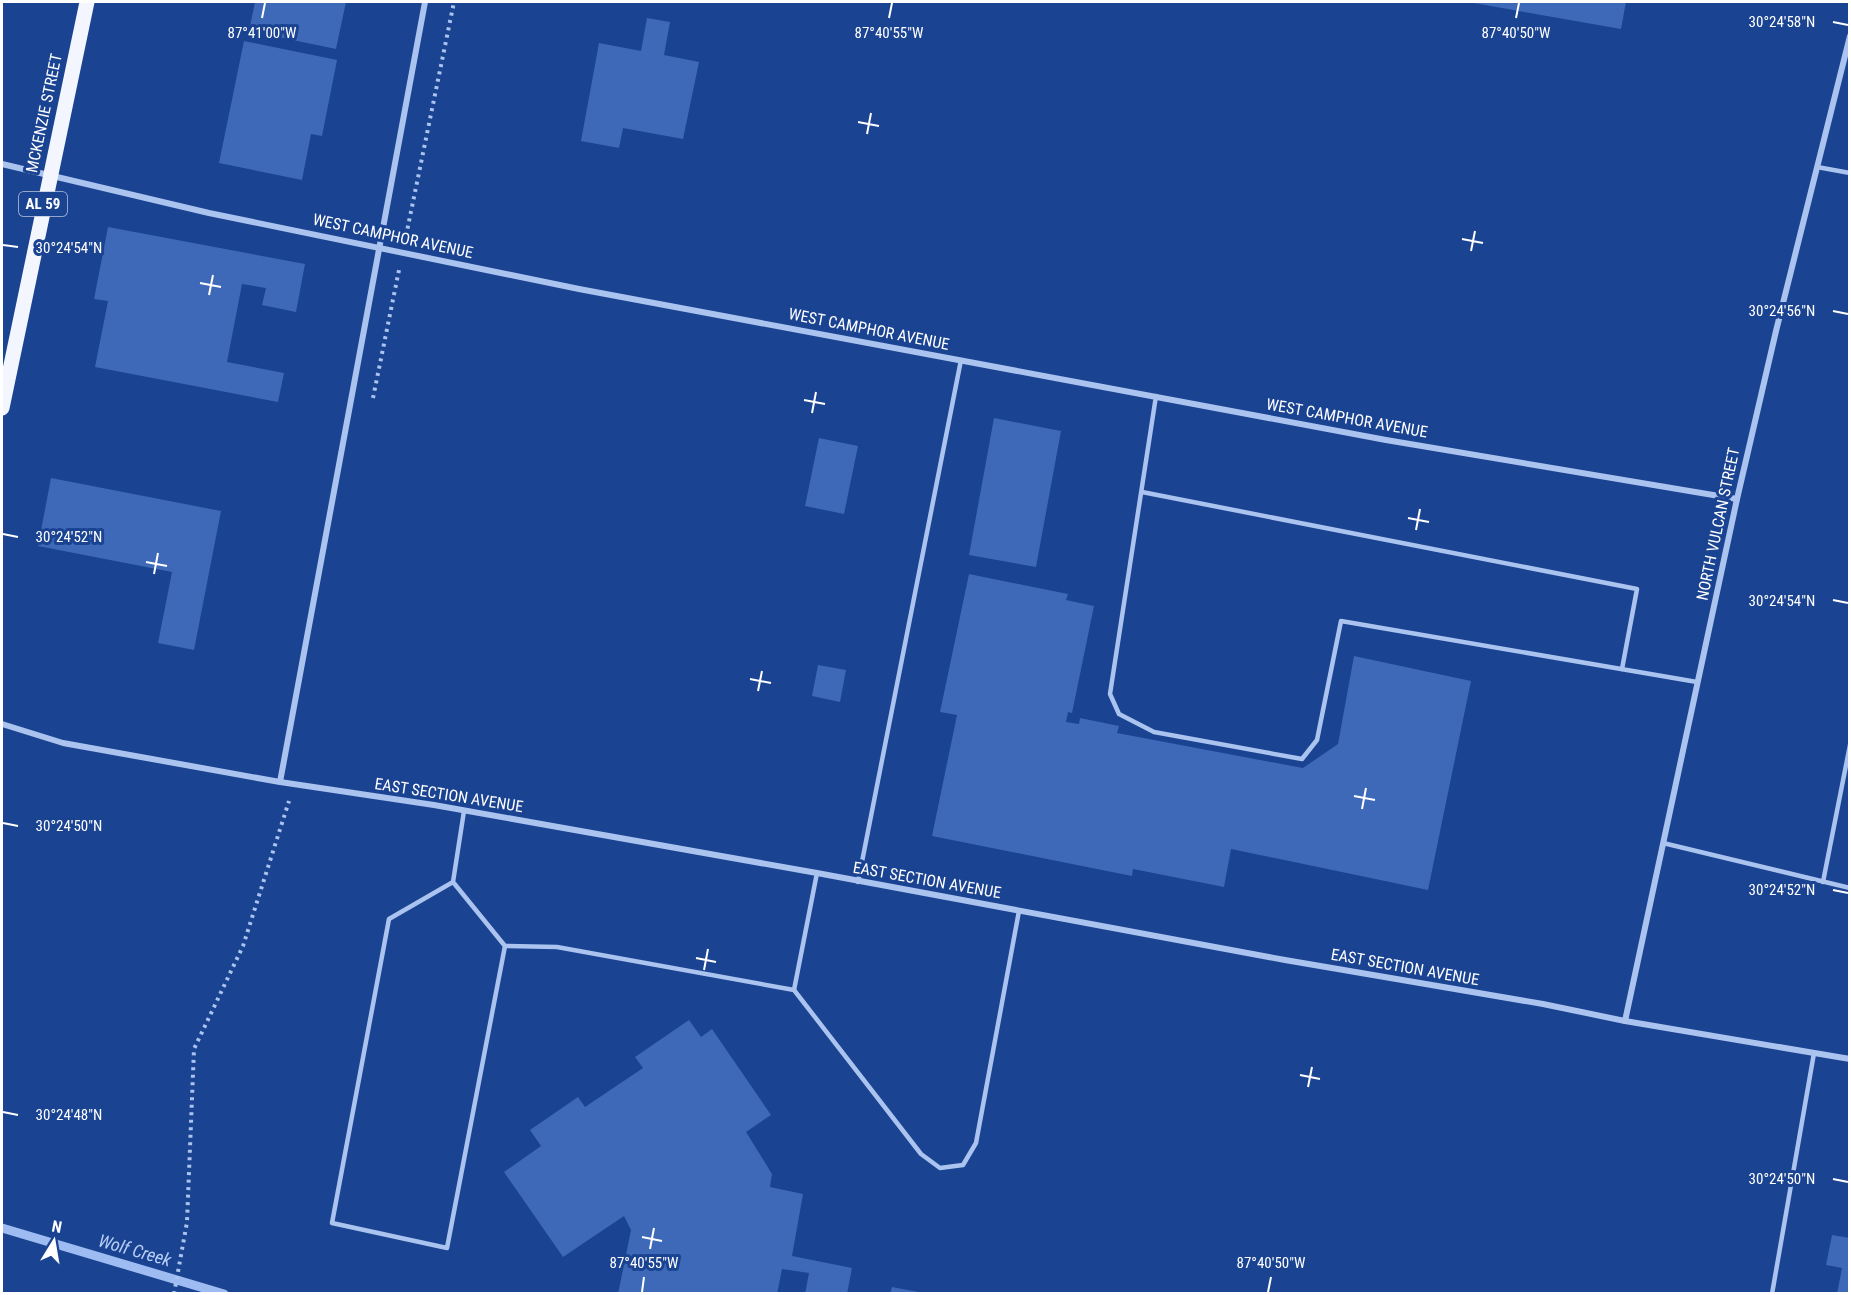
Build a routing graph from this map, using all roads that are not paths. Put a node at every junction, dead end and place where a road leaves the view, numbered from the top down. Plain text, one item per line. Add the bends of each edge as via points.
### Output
1 (87, 2) edge
2 (425, 2) edge
3 (1850, 36) edge
4 (2, 164) edge
5 (1817, 167) junction
6 (1850, 174) edge
7 (49, 176) junction
8 (379, 247) junction
9 (961, 360) junction
10 (1156, 396) junction
11 (2, 408) edge
12 (1142, 492) junction
13 (1737, 499) junction
14 (1622, 669) junction
15 (1698, 682) junction
16 (2, 724) edge
17 (1850, 745) edge
18 (280, 782) junction
19 (464, 811) junction
20 (1663, 843) junction
21 (817, 873) junction
22 (453, 882) junction
23 (858, 882) junction
24 (1823, 882) junction
25 (1850, 888) edge
26 (1019, 911) junction
27 (505, 946) junction
28 (794, 990) junction
29 (1624, 1021) junction
30 (1814, 1053) junction
31 (1850, 1059) edge
32 (1772, 1293) edge

1 - 7 main road, MCKENZIE STREET / AL 59
2 - 8 street
3 - 5 street, NORTH VULCAN STREET
4 - 7 street, WEST CAMPHOR AVENUE
5 - 6 lane
5 - 13 street, NORTH VULCAN STREET
7 - 8 street, WEST CAMPHOR AVENUE
7 - 11 main road, MCKENZIE STREET / AL 59
8 - 9 street, WEST CAMPHOR AVENUE via 579,289
8 - 18 street
9 - 10 street, WEST CAMPHOR AVENUE
9 - 23 lane
10 - 12 lane
10 - 13 street, WEST CAMPHOR AVENUE via 1386,440
12 - 14 lane via 1638,589
12 - 14 lane via 1110,694 1119,714 1154,732 1302,759 1317,740 1341,621
13 - 15 street, NORTH VULCAN STREET
14 - 15 lane
15 - 20 street, NORTH VULCAN STREET
16 - 18 street, EAST SECTION AVENUE via 63,743
17 - 24 lane
18 - 19 street, EAST SECTION AVENUE
19 - 21 street, EAST SECTION AVENUE
19 - 22 lane
20 - 24 lane
20 - 29 street, NORTH VULCAN STREET
21 - 23 street, EAST SECTION AVENUE
21 - 28 lane
22 - 27 lane
22 - 27 lane via 389,919 332,1223 447,1248
23 - 26 street, EAST SECTION AVENUE
24 - 25 lane
26 - 28 lane via 976,1143 963,1165 940,1168 921,1154
26 - 29 street, EAST SECTION AVENUE
27 - 28 lane via 557,947
29 - 30 street, EAST SECTION AVENUE
30 - 31 street, EAST SECTION AVENUE
30 - 32 lane

